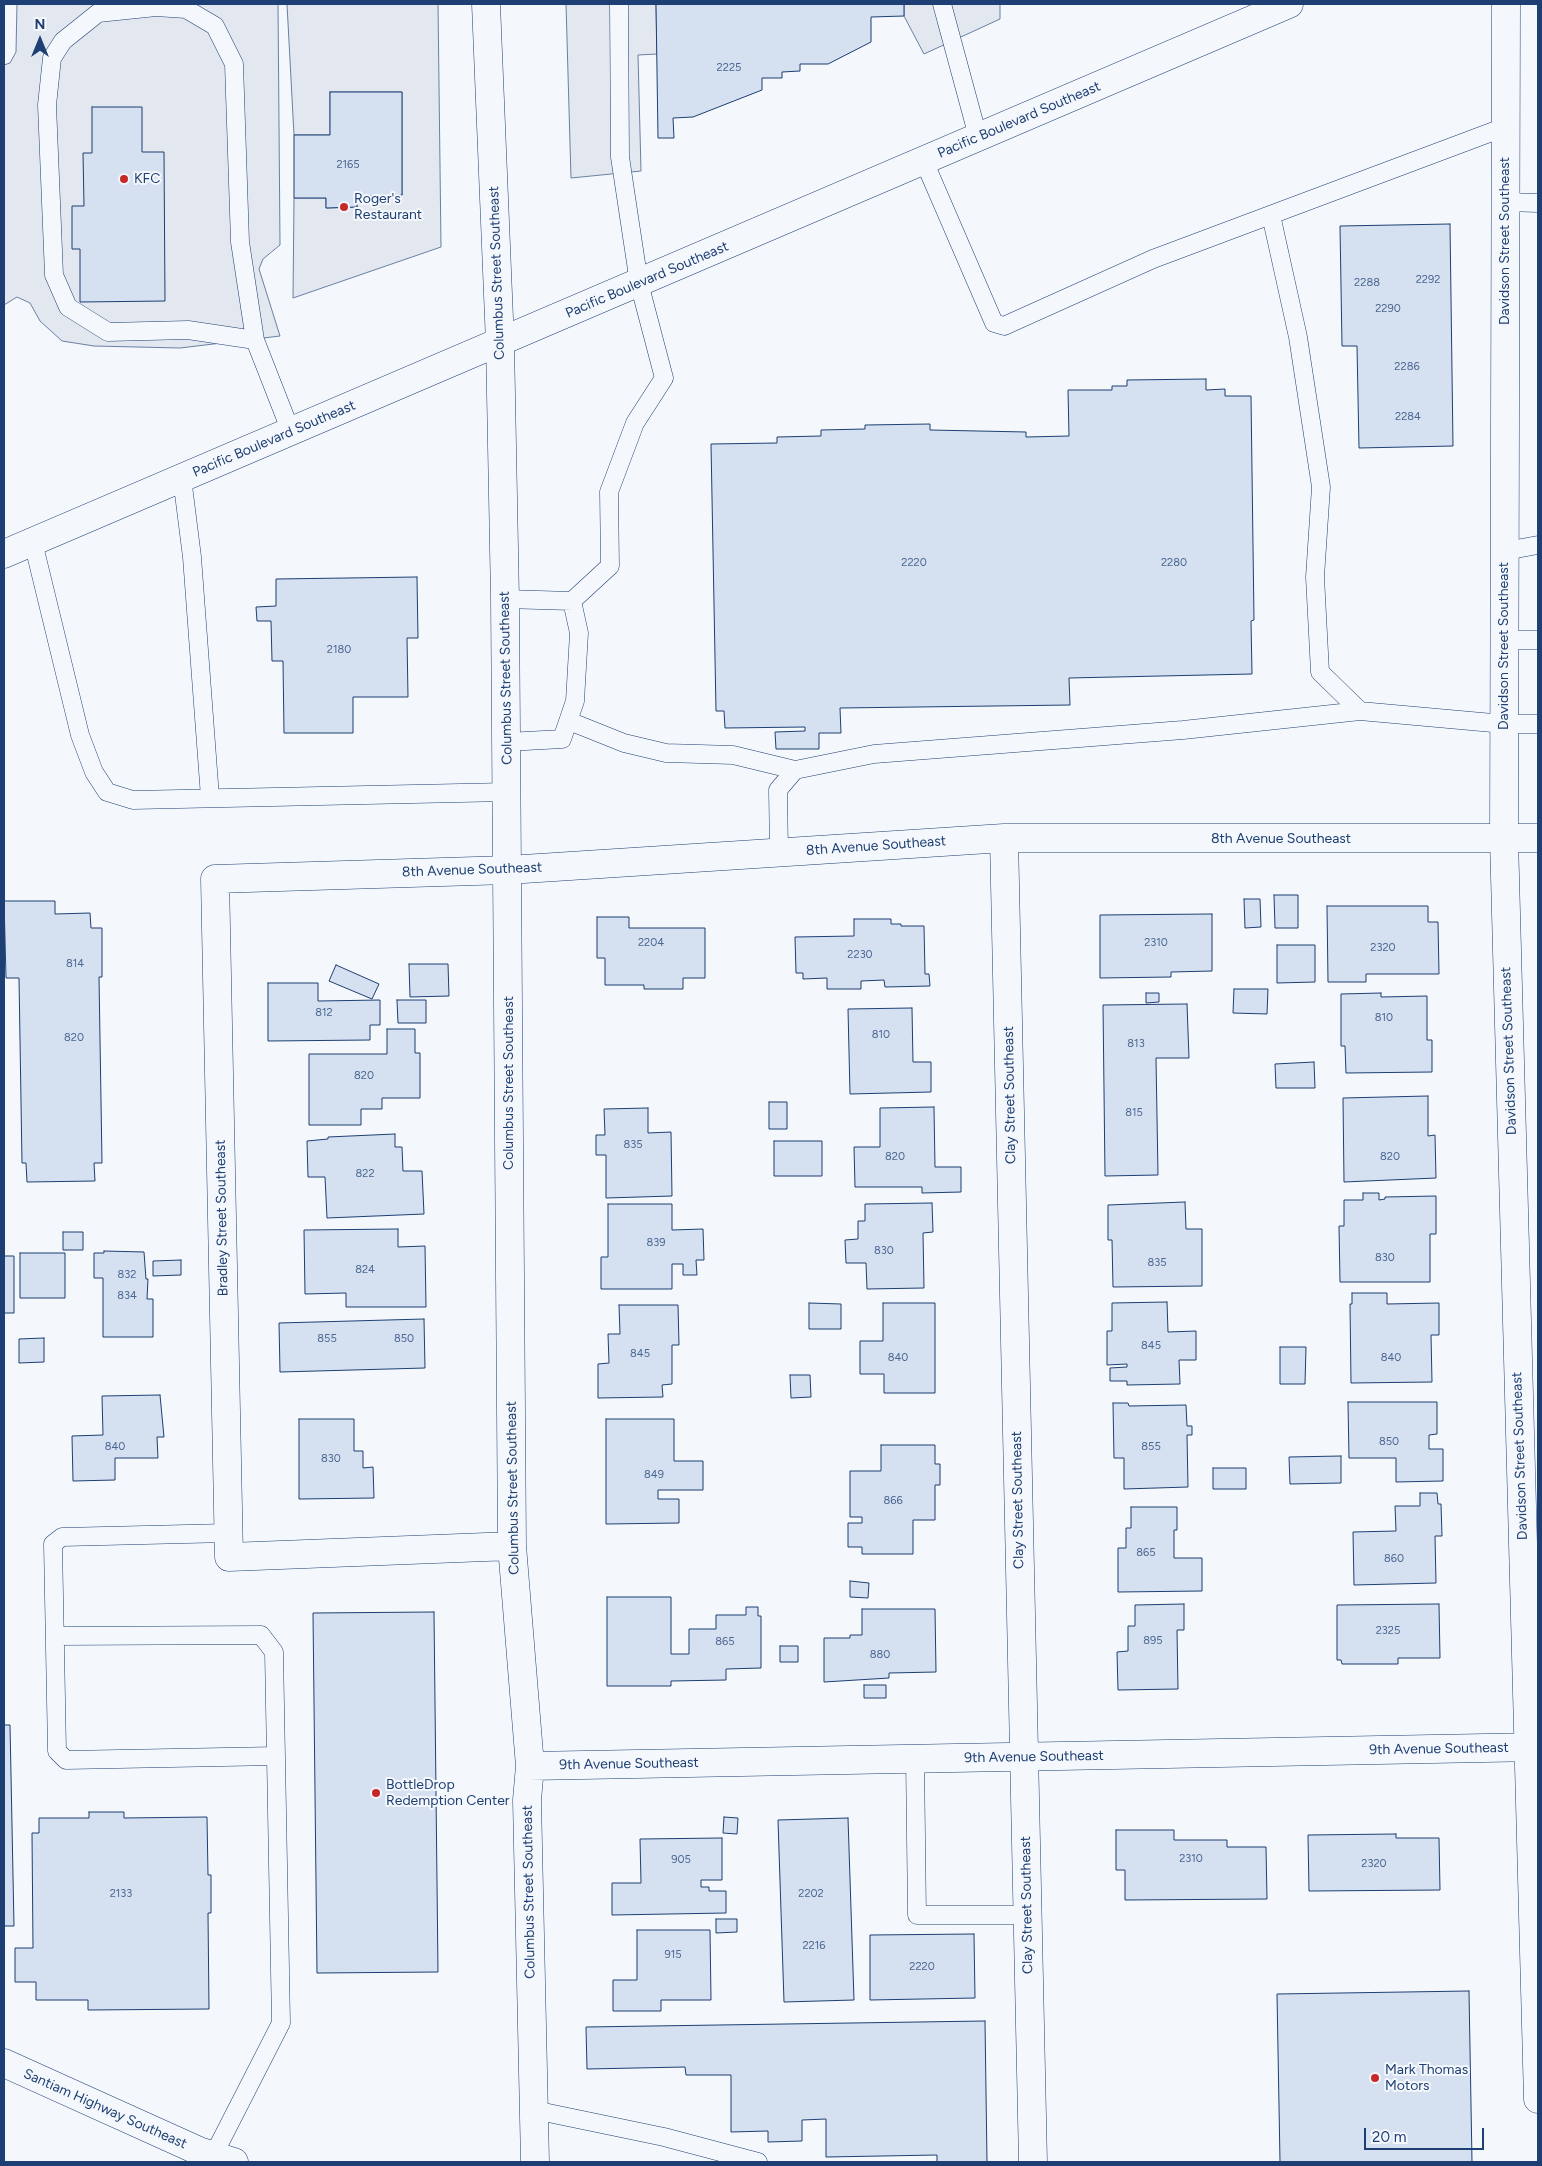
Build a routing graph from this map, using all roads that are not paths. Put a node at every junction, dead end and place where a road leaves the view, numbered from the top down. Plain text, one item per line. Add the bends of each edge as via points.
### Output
1 (486, 4) edge
2 (619, 4) edge
3 (942, 4) edge
4 (1289, 4) edge
5 (1506, 4) edge
6 (1506, 127) junction
7 (978, 137) junction
8 (924, 161) junction
9 (1505, 202) junction
10 (1538, 203) edge
11 (1271, 215) junction
12 (638, 283) junction
13 (255, 340) junction
14 (500, 343) junction
15 (291, 432) junction
16 (182, 478) junction
17 (33, 542) junction
18 (1538, 545) edge
19 (1504, 551) junction
20 (4, 554) edge
21 (505, 600) junction
22 (572, 601) junction
23 (1504, 640) junction
24 (1538, 640) edge
25 (1360, 711) junction
26 (569, 721) junction
27 (1504, 724) junction
28 (1538, 724) edge
29 (506, 742) junction
30 (795, 770) junction
31 (507, 792) junction
32 (210, 797) junction
33 (1004, 838) junction
34 (1538, 838) edge
35 (1504, 839) junction
36 (779, 853) junction
37 (508, 870) junction
38 (215, 879) joint
39 (228, 1545) junction
40 (512, 1546) junction
41 (55, 1636) junction
42 (1533, 1747) edge
43 (276, 1756) junction
44 (1024, 1757) junction
45 (915, 1759) junction
46 (530, 1766) junction
47 (1027, 1915) junction
48 (4, 2064) edge
49 (1538, 2099) edge
50 (534, 2110) junction
51 (224, 2159) edge
52 (535, 2162) edge
53 (758, 2162) edge
54 (1033, 2162) edge

1 - 14 main road, Columbus Street Southeast
2 - 12 lane via 620,157
3 - 7 lane
4 - 7 main road, Pacific Boulevard Southeast
5 - 6 main road, Davidson Street Southeast
6 - 9 main road, Davidson Street Southeast
6 - 11 lane
7 - 8 main road, Pacific Boulevard Southeast
8 - 11 lane via 994,323 1004,326 1153,259
8 - 12 main road, Pacific Boulevard Southeast
9 - 10 lane
9 - 19 main road, Davidson Street Southeast
11 - 25 lane via 1298,337 1321,487 1315,577 1320,672
12 - 14 main road, Pacific Boulevard Southeast
12 - 22 lane via 664,378 635,423 609,492 610,566
13 - 13 lane via 240,242 234,64 215,26 186,9 156,7 98,13 63,41 52,58 46,105 54,275 68,308 108,332 188,330
13 - 15 lane
14 - 15 main road, Pacific Boulevard Southeast
14 - 21 main road, Columbus Street Southeast
15 - 16 main road, Pacific Boulevard Southeast
16 - 17 main road, Pacific Boulevard Southeast
16 - 32 lane via 192,557
17 - 20 main road, Pacific Boulevard Southeast
17 - 32 lane via 80,735 94,772 107,792 133,800
18 - 19 lane
19 - 23 main road, Davidson Street Southeast
21 - 22 lane
21 - 29 main road, Columbus Street Southeast
22 - 26 lane via 579,633 575,701
23 - 24 lane
23 - 27 main road, Davidson Street Southeast
25 - 27 lane
25 - 30 lane via 1183,730 874,754
26 - 29 lane via 562,739
26 - 30 lane via 624,743 666,753 733,756
27 - 28 lane
27 - 35 main road, Davidson Street Southeast
29 - 31 main road, Columbus Street Southeast
30 - 36 lane via 778,790
31 - 32 lane
31 - 37 main road, Columbus Street Southeast
33 - 35 main road, 8th Avenue Southeast
33 - 36 main road, 8th Avenue Southeast
33 - 44 main road, Clay Street Southeast
34 - 35 main road, 8th Avenue Southeast
35 - 42 main road, Davidson Street Southeast
36 - 37 main road, 8th Avenue Southeast
37 - 38 main road, 8th Avenue Southeast
37 - 40 main road, Columbus Street Southeast
38 - 39 main road, Bradley Street Southeast
39 - 40 main road
39 - 41 lane via 62,1537 53,1544
40 - 46 main road, Columbus Street Southeast
41 - 43 lane via 261,1635 274,1652
41 - 43 lane via 57,1751 66,1760
42 - 44 main road, 9th Avenue Southeast
42 - 49 main road, Davidson Street Southeast
43 - 51 lane via 281,2023
44 - 45 main road, 9th Avenue Southeast
44 - 47 main road, Clay Street Southeast
45 - 46 main road, 9th Avenue Southeast
45 - 47 lane via 917,1915
46 - 50 main road, Columbus Street Southeast via 527,1800
47 - 54 main road, Clay Street Southeast
48 - 51 main road, Santiam Highway Southeast
50 - 52 main road, Columbus Street Southeast
50 - 53 lane via 664,2137

